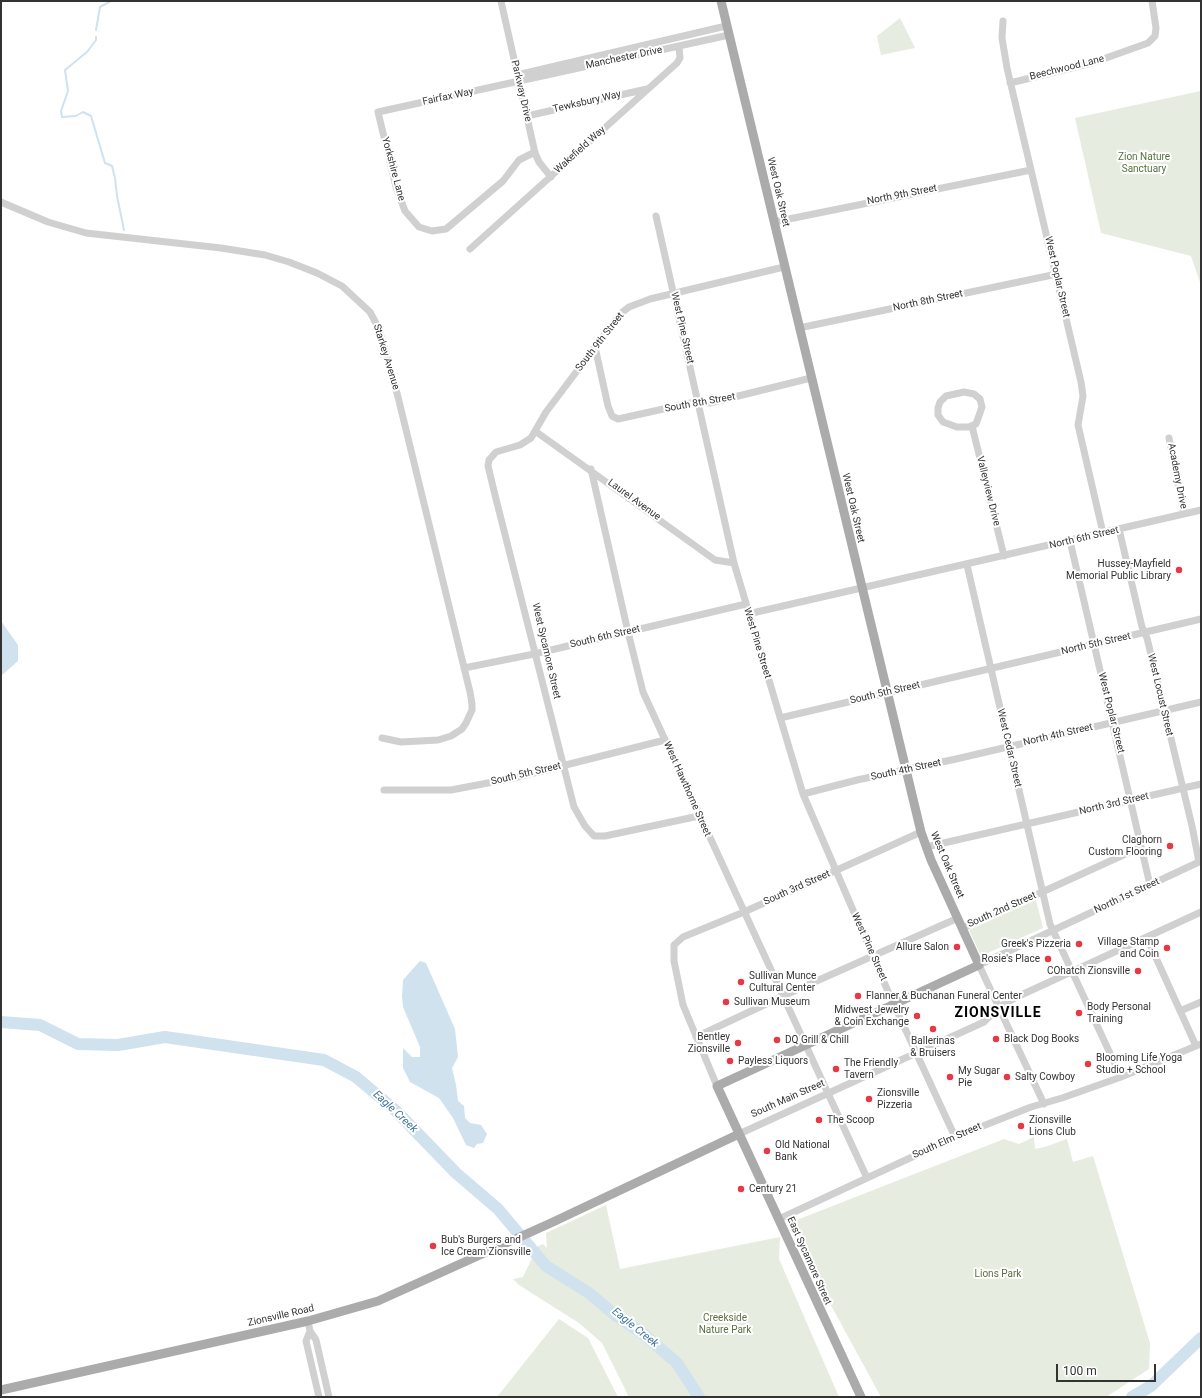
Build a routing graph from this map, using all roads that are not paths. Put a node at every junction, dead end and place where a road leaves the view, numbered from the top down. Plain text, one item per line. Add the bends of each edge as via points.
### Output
1 (501, 1) edge
2 (721, 1) edge
3 (1152, 1) edge
4 (1003, 21) dead end
5 (728, 31) junction
6 (679, 46) junction
7 (518, 78) junction
8 (1010, 83) junction
9 (647, 89) junction
10 (378, 112) joint
11 (526, 116) junction
12 (535, 152) junction
13 (1031, 170) junction
14 (551, 177) junction
15 (1, 202) edge
16 (656, 216) dead end
17 (774, 222) junction
18 (470, 250) dead end
19 (784, 267) junction
20 (1057, 274) junction
21 (674, 294) junction
22 (799, 328) junction
23 (595, 348) junction
24 (811, 378) junction
25 (699, 402) junction
26 (972, 426) junction
27 (535, 431) junction
28 (1169, 438) dead end
29 (591, 469) junction
30 (1201, 510) edge
31 (1184, 514) junction
32 (1119, 529) junction
33 (1103, 533) junction
34 (1070, 541) junction
35 (1004, 556) junction
36 (734, 563) junction
37 (966, 565) junction
38 (861, 588) junction
39 (746, 604) junction
40 (748, 614) junction
41 (1201, 621) edge
42 (628, 632) junction
43 (1144, 633) junction
44 (1094, 645) junction
45 (534, 654) junction
46 (464, 668) junction
47 (991, 668) junction
48 (887, 693) junction
49 (1201, 702) edge
50 (1164, 711) junction
51 (780, 718) junction
52 (1113, 722) junction
53 (382, 738) dead end
54 (665, 740) junction
55 (1009, 746) junction
56 (562, 766) junction
57 (906, 770) junction
58 (1201, 784) edge
59 (1182, 789) junction
60 (384, 790) dead end
61 (803, 794) junction
62 (1132, 800) junction
63 (699, 816) junction
64 (1027, 824) junction
65 (920, 832) junction
66 (926, 847) junction
67 (1141, 847) junction
68 (1200, 861) edge
69 (835, 871) junction
70 (1150, 885) junction
71 (1042, 892) junction
72 (744, 912) junction
73 (1201, 912) edge
74 (958, 918) junction
75 (963, 928) junction
76 (1053, 930) junction
77 (1147, 938) junction
78 (873, 956) junction
79 (979, 965) junction
80 (1072, 971) junction
81 (783, 996) junction
82 (1201, 1002) edge
83 (894, 1004) junction
84 (999, 1007) junction
85 (1180, 1011) junction
86 (696, 1037) junction
87 (806, 1045) junction
88 (1198, 1045) edge
89 (916, 1052) junction
90 (1121, 1076) junction
91 (717, 1086) junction
92 (828, 1093) junction
93 (1044, 1104) junction
94 (739, 1134) junction
95 (955, 1137) junction
96 (867, 1178) junction
97 (779, 1219) junction
98 (552, 1222) joint
99 (308, 1321) junction
100 (310, 1332) junction
101 (1, 1390) edge
102 (319, 1397) edge
103 (329, 1397) edge
104 (861, 1397) edge

1 - 7 street, Parkway Drive
2 - 5 main road, West Oak Street
3 - 8 street, Beechwood Lane via 1156,28 1155,36 1148,43 1092,63
4 - 8 street, West Poplar Street via 1002,38
5 - 6 street, Manchester Drive
5 - 7 street, Manchester Drive
5 - 17 main road, West Oak Street
6 - 7 street, Manchester Drive
6 - 9 street, Wakefield Way via 680,58 677,63
7 - 10 street, Fairfax Way
7 - 11 street, Parkway Drive
8 - 13 street, West Poplar Street
9 - 11 street, Tewksbury Way
9 - 14 street, Wakefield Way
10 - 12 street, Yorkshire Lane via 405,211 419,227 432,231 446,229 503,181 520,160
11 - 12 street, Parkway Drive
12 - 14 street, Parkway Drive via 539,162
13 - 17 street, North 9th Street
13 - 20 street, West Poplar Street
14 - 18 street, Wakefield Way
15 - 46 street, Starkey Avenue via 48,222 86,233 208,246 264,255 289,262 342,286 363,305 378,326 388,358
16 - 21 street, West Pine Street
17 - 19 main road, West Oak Street
19 - 21 street, South 9th Street
19 - 22 main road, West Oak Street
20 - 22 street, North 8th Street
20 - 33 street, West Poplar Street via 1082,382 1083,396 1078,426
21 - 23 street, South 9th Street via 629,307 620,314
21 - 25 street, West Pine Street
22 - 24 main road, West Oak Street
23 - 25 street, South 8th Street via 612,416 618,419 626,418
23 - 27 street, South 9th Street via 546,412
24 - 25 street, South 8th Street via 710,403
24 - 38 main road, West Oak Street
25 - 36 street, West Pine Street
26 - 26 street via 981,415 980,399 974,394 964,392 946,396 938,408 938,415 943,422 957,427
26 - 35 street, Valleyview Drive
27 - 29 street, Laurel Avenue
27 - 45 street, West Sycamore Street via 526,442 492,455 488,466
28 - 31 street, Academy Drive
29 - 36 street, Laurel Avenue via 716,560
29 - 42 street, West Hawthorne Street
30 - 31 street, North 6th Street
31 - 32 street, North 6th Street
32 - 33 street, North 6th Street
32 - 43 street, West Locust Street
33 - 34 street, North 6th Street
34 - 35 street, North 6th Street
34 - 44 street, West Poplar Street
35 - 37 street, North 6th Street
36 - 39 street, West Pine Street
37 - 38 street
37 - 47 street, West Cedar Street
38 - 40 street
38 - 48 main road, West Oak Street
39 - 40 street, West Pine Street
39 - 42 street, South 6th Street
40 - 51 street, West Pine Street
41 - 43 street, North 5th Street
42 - 45 street, South 6th Street
42 - 54 street, West Hawthorne Street via 643,692
43 - 44 street, North 5th Street
43 - 50 street, West Locust Street
44 - 47 street, North 5th Street
44 - 52 street, West Poplar Street
45 - 46 street, South 6th Street
45 - 56 street, West Sycamore Street
46 - 53 street, Starkey Avenue via 472,710 462,729 438,740 401,742
47 - 48 street, South 5th Street
47 - 55 street, West Cedar Street
48 - 51 street, South 5th Street
48 - 57 main road, West Oak Street
49 - 50 street, North 4th Street
50 - 52 street, North 4th Street
50 - 59 street, West Locust Street
51 - 61 street, West Pine Street
52 - 55 street, North 4th Street
52 - 62 street, West Poplar Street
54 - 56 street, South 5th Street
54 - 63 street, West Hawthorne Street
55 - 57 street, South 4th Street
55 - 64 street, West Cedar Street
56 - 60 street, South 5th Street via 451,790
56 - 63 street, West Sycamore Street via 574,807 594,836 605,836
57 - 61 street, South 4th Street
57 - 65 main road, West Oak Street
58 - 59 street, North 3rd Street
59 - 62 street, North 3rd Street
59 - 68 street, West Locust Street
61 - 69 street, West Pine Street
62 - 64 street, North 3rd Street
62 - 67 street, West Poplar Street
63 - 72 street, West Hawthorne Street
64 - 66 street
64 - 71 street, West Cedar Street
65 - 66 main road, West Oak Street
65 - 69 street, South 3rd Street
66 - 74 main road, West Oak Street
67 - 70 street, West Poplar Street
67 - 71 street, South 2nd Street
68 - 70 street, North 1st Street
69 - 72 street, South 3rd Street
69 - 78 street, West Pine Street
70 - 76 street, North 1st Street
71 - 75 street, South 2nd Street
71 - 76 street, West Cedar Street
72 - 81 street, West Hawthorne Street
72 - 86 street, South 3rd Street via 683,937 674,945 674,961 683,1005
73 - 77 street, South Main Street
74 - 75 main road, West Oak Street
74 - 78 street, South 2nd Street
75 - 79 main road, West Oak Street
76 - 79 street, North 1st Street
76 - 80 street, West Cedar Street
77 - 80 street, South Main Street
77 - 85 street
78 - 81 street, South 2nd Street
78 - 83 street, West Pine Street
79 - 83 main road
79 - 84 street, West Oak Street
80 - 84 street, South Main Street
80 - 90 street, West Cedar Street
81 - 86 street, South 2nd Street
81 - 87 street, West Hawthorne Street
82 - 85 street
83 - 87 main road
83 - 89 street, West Pine Street
84 - 89 street, South Main Street via 984,1022
84 - 93 street, West Oak Street
85 - 88 street
86 - 91 street
87 - 91 main road
87 - 92 street, West Hawthorne Street
88 - 90 street, South Elm Street
89 - 92 street, South Main Street
89 - 95 street, West Pine Street
90 - 93 street, South Elm Street
91 - 94 main road
92 - 94 street, South Main Street
92 - 96 street, West Hawthorne Street
93 - 95 street, South Elm Street via 1031,1106
94 - 97 main road, East Sycamore Street
94 - 98 main road, South Main Street
95 - 96 street, South Elm Street
96 - 97 street, South Elm Street
97 - 104 main road, East Sycamore Street
98 - 99 main road, Zionsville Road via 378,1301
99 - 100 street
99 - 101 main road, Zionsville Road
100 - 102 street via 306,1341
100 - 103 street via 316,1340

